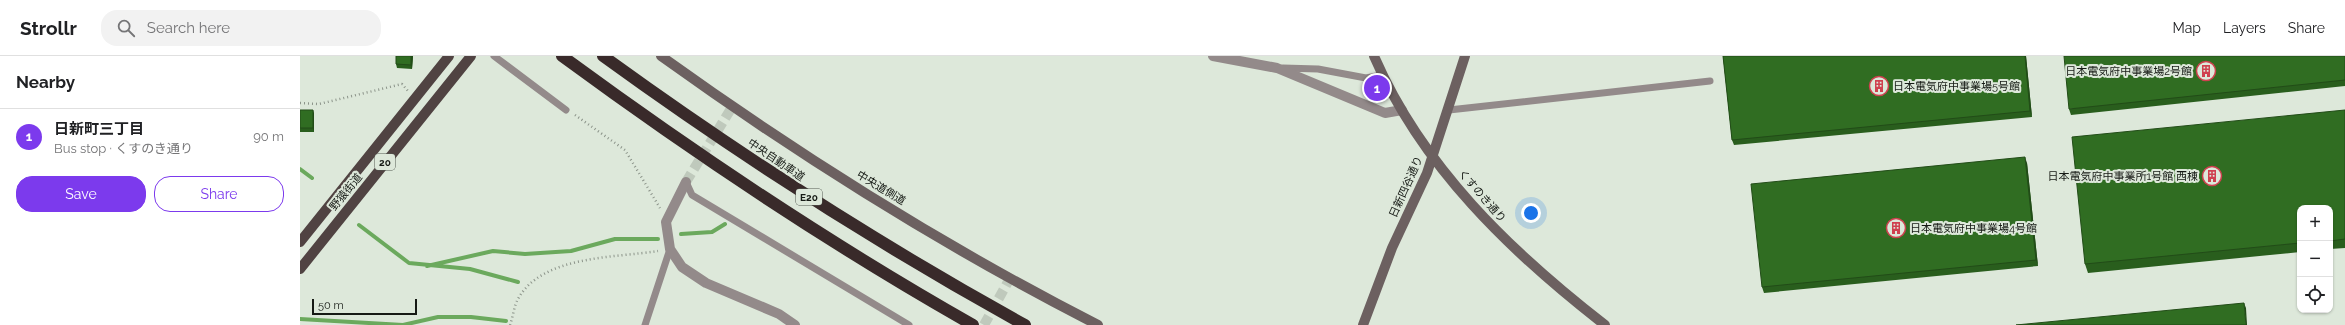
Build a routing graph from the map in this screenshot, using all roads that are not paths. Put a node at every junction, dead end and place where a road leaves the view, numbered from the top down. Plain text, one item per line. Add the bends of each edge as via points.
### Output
1 (448, 56) edge
2 (471, 56) edge
3 (494, 56) edge
4 (562, 56) edge
5 (602, 56) edge
6 (661, 56) edge
7 (1213, 56) edge
8 (1374, 56) edge
9 (1465, 56) edge
10 (1277, 68) junction
11 (1382, 75) junction
12 (1710, 81) dead end
13 (566, 110) road end
14 (1402, 110) junction
15 (1449, 110) junction
16 (1433, 155) junction
17 (686, 182) joint
18 (300, 242) edge
19 (670, 249) junction
20 (300, 269) edge
21 (645, 325) edge
22 (795, 325) edge
23 (909, 325) edge
24 (973, 325) edge
25 (1024, 325) edge
26 (1098, 325) edge
27 (1363, 325) edge
28 (1605, 325) edge

1 - 18 main road, 野猿街道 / 20
2 - 20 main road, 野猿街道 / 20
3 - 13 lane
4 - 24 highway, E20, bridge via 634,109 838,246
5 - 25 highway, 中央自動車道 / E20, bridge via 852,225 934,275
6 - 26 street, 中央道側道 via 804,156 1009,280
7 - 10 street
8 - 11 street, くすのき通り
9 - 15 street, 日新四谷通り
10 - 11 lane via 1318,69 1366,78
10 - 14 street via 1385,113
11 - 14 street, くすのき通り
12 - 15 lane
14 - 16 street, くすのき通り
15 - 16 street, 日新四谷通り
16 - 27 street, 日新四谷通り via 1392,248
16 - 28 street, くすのき通り via 1466,198 1508,243
17 - 19 street via 666,222
17 - 23 lane via 692,195
19 - 21 lane
19 - 22 street via 682,267 706,283 779,314

